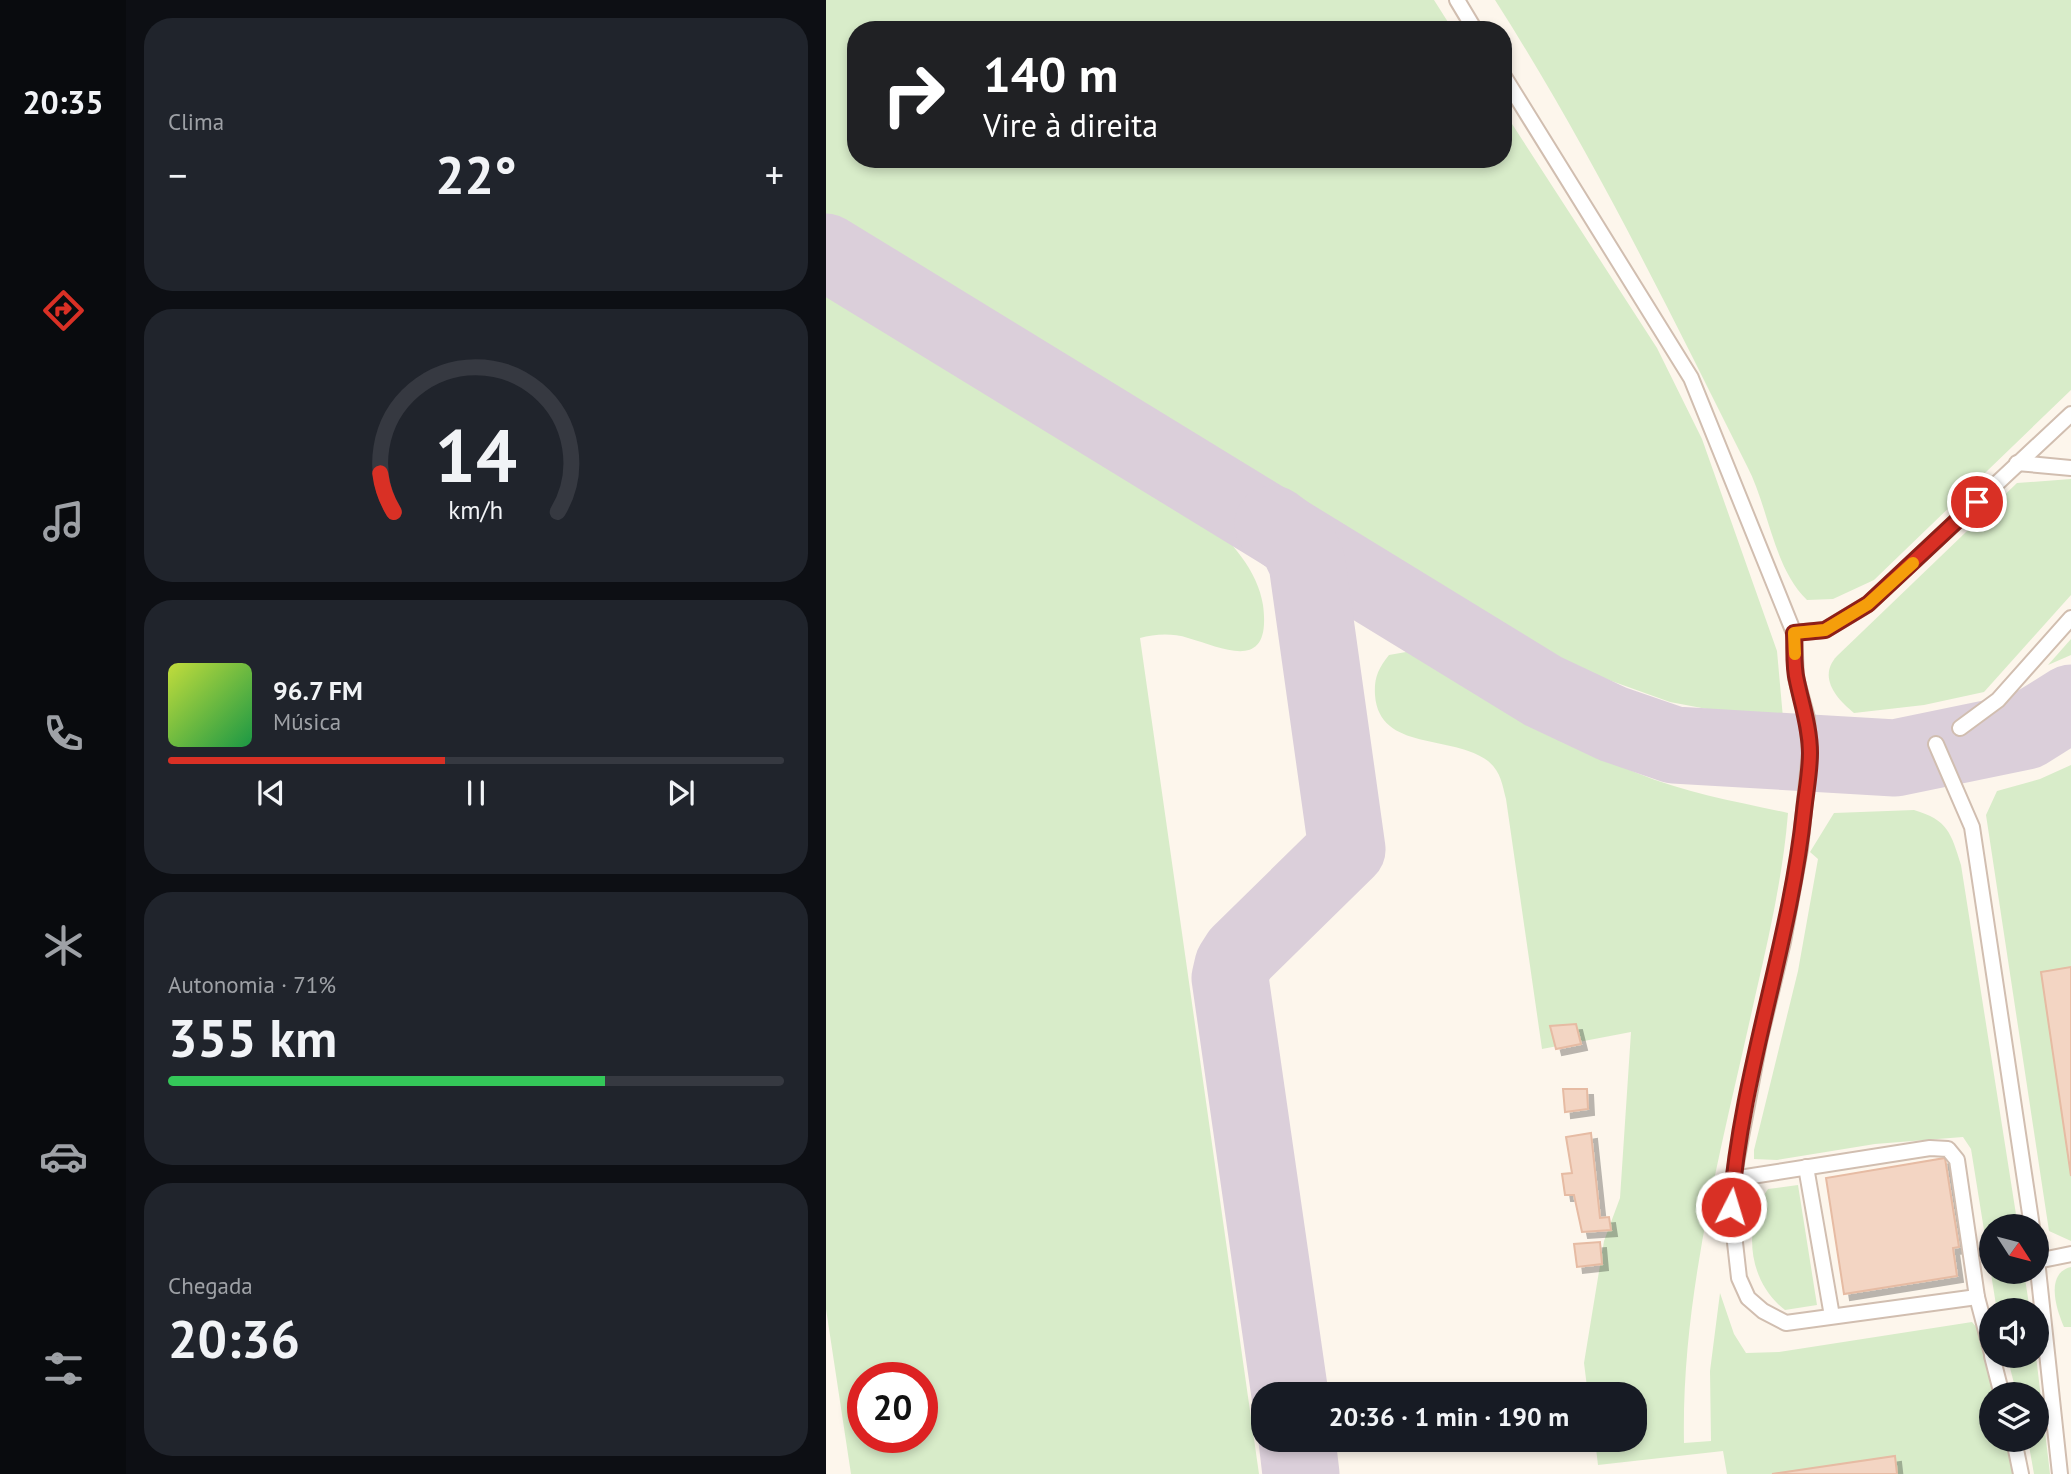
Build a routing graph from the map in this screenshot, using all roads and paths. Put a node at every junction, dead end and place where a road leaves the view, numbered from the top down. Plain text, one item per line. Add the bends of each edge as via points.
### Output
1 (1457, 0) edge
2 (1470, 21) edge
3 (1512, 90) edge
4 (2071, 414) edge
5 (2017, 463) junction
6 (2071, 468) edge
7 (2071, 618) edge
8 (1794, 633) junction
9 (1960, 728) dead end
10 (1936, 744) dead end
11 (1806, 1167) junction
12 (1733, 1179) junction
13 (2030, 1214) edge
14 (2071, 1254) edge
15 (2049, 1259) edge
16 (2039, 1284) edge
17 (1977, 1297) junction
18 (1979, 1305) edge
19 (1832, 1316) junction
20 (2016, 1452) edge
21 (2021, 1474) edge
22 (2060, 1474) edge

1 - 2 lane
3 - 8 lane via 1691,378
4 - 5 lane
5 - 6 lane
5 - 8 lane via 1868,604 1825,630
7 - 9 lane via 1998,699
8 - 12 lane via 1796,678 1810,753 1801,835
10 - 13 lane via 1972,827
11 - 12 lane
11 - 17 lane via 1948,1149 1957,1160
11 - 19 lane
12 - 19 lane via 1733,1239 1739,1278 1748,1297 1786,1323
14 - 15 lane
16 - 22 lane
17 - 18 lane
17 - 19 lane
20 - 21 lane

